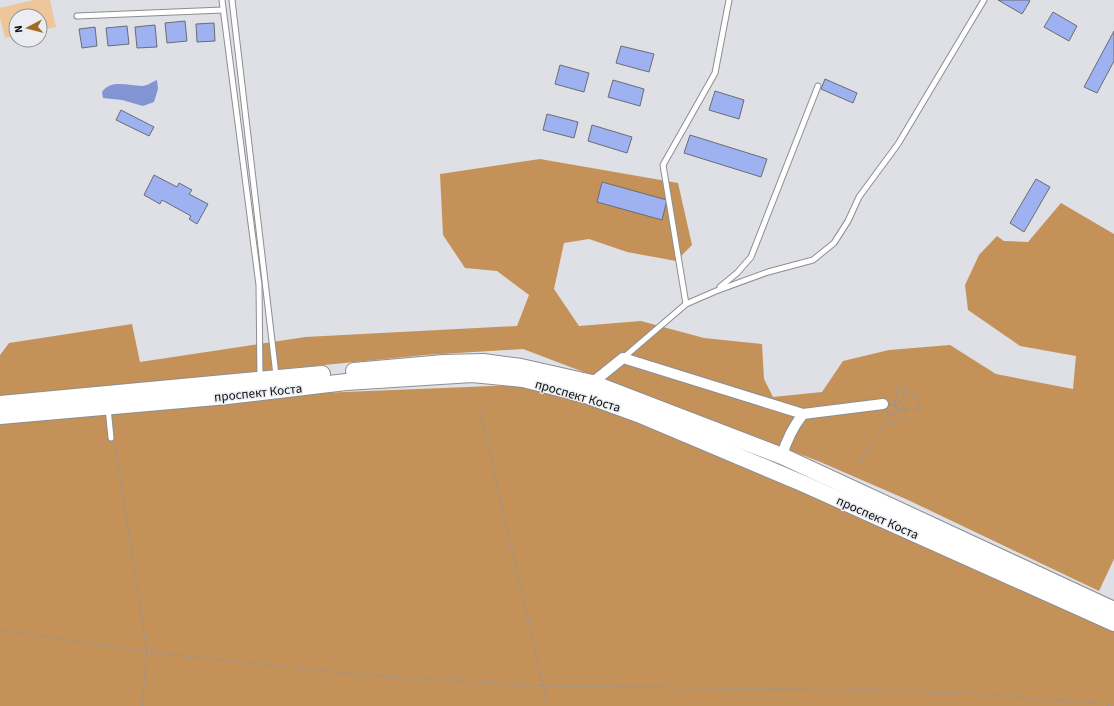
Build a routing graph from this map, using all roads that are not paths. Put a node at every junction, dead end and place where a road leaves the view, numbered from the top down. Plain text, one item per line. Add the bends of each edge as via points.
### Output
1 (222, 0) edge
2 (232, 0) edge
3 (729, 0) edge
4 (984, 0) edge
5 (223, 10) junction
6 (77, 16) dead end
7 (818, 86) dead end
8 (716, 291) junction
9 (686, 304) junction
10 (623, 358) junction
11 (276, 378) junction
12 (260, 380) junction
13 (592, 383) junction
14 (0, 404) edge
15 (883, 404) road end
16 (108, 406) junction
17 (802, 414) junction
18 (0, 416) edge
19 (113, 440) road end
20 (782, 456) junction
21 (1114, 610) edge
22 (1114, 623) edge

1 - 5 lane
2 - 11 lane
3 - 9 lane via 715,73 663,165
4 - 8 lane via 898,144 859,197 834,243 812,260 768,272
5 - 6 lane
5 - 12 lane via 258,272
7 - 8 lane via 751,257
8 - 9 lane
9 - 10 lane
10 - 13 street
10 - 17 street
11 - 12 main road, проспект Коста
11 - 13 main road, проспект Коста via 444,363 483,362 521,367
12 - 14 main road, проспект Коста
13 - 20 main road, проспект Коста
15 - 17 street
16 - 18 main road, проспект Коста
16 - 19 lane
16 - 22 main road, проспект Коста via 346,382 472,374 523,379 583,394 638,414 804,484
17 - 20 street via 788,438
20 - 21 main road, проспект Коста

